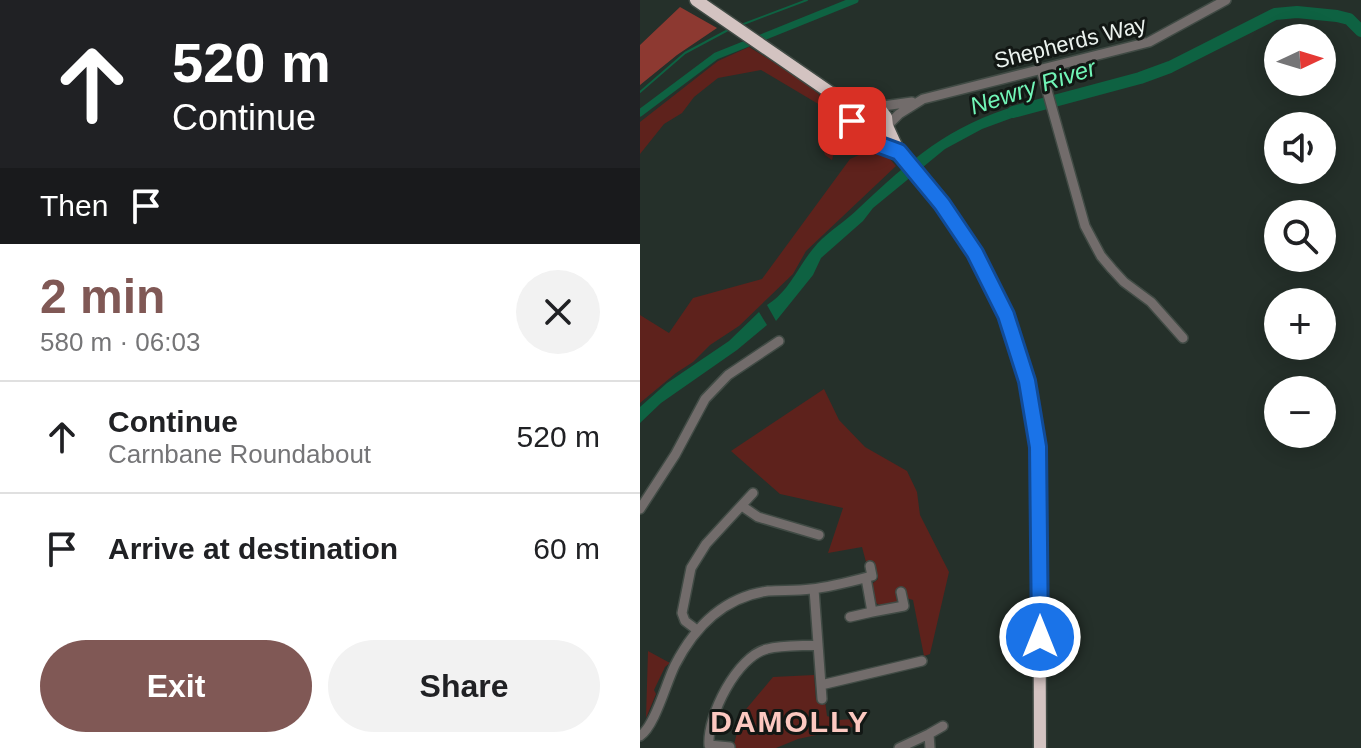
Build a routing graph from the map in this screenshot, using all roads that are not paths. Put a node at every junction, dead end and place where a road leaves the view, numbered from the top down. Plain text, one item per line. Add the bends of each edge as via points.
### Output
1 (696, 0) edge
2 (1226, 0) edge
3 (1041, 69) junction
4 (831, 93) junction
5 (915, 102) junction
6 (870, 106) junction
7 (852, 121) junction
8 (887, 126) junction
9 (872, 140) junction
10 (901, 155) junction
11 (1183, 338) dead end
12 (779, 341) dead end
13 (753, 493) dead end
14 (742, 506) junction
15 (640, 509) edge
16 (819, 535) dead end
17 (870, 566) dead end
18 (866, 578) junction
19 (814, 589) junction
20 (901, 592) dead end
21 (872, 612) junction
22 (850, 617) dead end
23 (697, 630) junction
24 (817, 645) junction
25 (922, 661) dead end
26 (821, 685) junction
27 (822, 699) dead end
28 (943, 726) dead end
29 (929, 734) junction
30 (640, 736) edge
31 (730, 747) edge
32 (899, 748) edge
33 (930, 748) edge
34 (1040, 748) edge

1 - 4 highway
2 - 3 street, Shepherds Way via 1149,42
3 - 5 street, Shepherds Way
3 - 11 street via 1093,243 1118,276
4 - 6 highway
4 - 7 highway
5 - 6 street, Shepherds Way
5 - 8 street, Shepherds Way
6 - 7 highway via 856,111
6 - 8 highway via 886,117
7 - 9 highway via 857,135
8 - 9 highway
8 - 10 highway
9 - 10 highway
10 - 34 highway via 959,227 987,274 1027,381 1039,463
12 - 15 street via 728,375 705,399
13 - 14 street
14 - 16 street via 758,517
14 - 23 street via 691,568 682,613
17 - 18 street via 872,576
18 - 19 street
18 - 21 street
19 - 23 street via 737,598
19 - 24 street
20 - 21 street via 904,606
21 - 22 street
23 - 30 street via 677,661 650,727
24 - 26 street
24 - 31 street via 768,648 744,664 716,707 708,738 709,745
25 - 26 street
26 - 27 street
28 - 29 street
29 - 32 street
29 - 33 street

